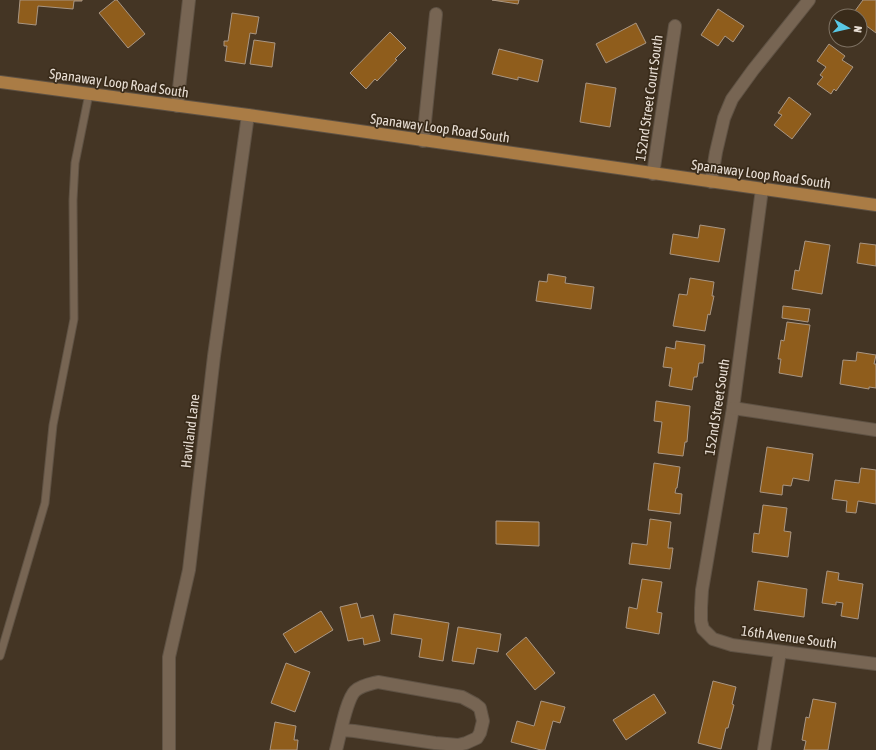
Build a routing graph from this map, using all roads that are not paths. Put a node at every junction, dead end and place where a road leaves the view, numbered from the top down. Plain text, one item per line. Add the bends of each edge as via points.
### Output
1 (189, 0) edge
2 (809, 0) edge
3 (436, 14) dead end
4 (675, 26) dead end
5 (0, 82) edge
6 (89, 94) junction
7 (177, 106) junction
8 (248, 115) junction
9 (423, 141) junction
10 (653, 174) junction
11 (711, 182) junction
12 (762, 190) junction
13 (876, 205) edge
14 (733, 408) junction
15 (876, 430) edge
16 (702, 628) joint
17 (780, 652) junction
18 (0, 656) edge
19 (876, 664) edge
20 (342, 730) junction
21 (169, 750) edge
22 (336, 750) edge
23 (764, 750) edge

1 - 7 street
2 - 11 street via 732,99 724,118
3 - 9 street
4 - 10 street, 152nd Street Court South
5 - 6 main road, Spanaway Loop Road South
6 - 7 main road, Spanaway Loop Road South
6 - 18 lane via 75,163 74,319 53,425 45,503
7 - 8 main road, Spanaway Loop Road South
8 - 9 main road, Spanaway Loop Road South
8 - 21 street, Haviland Lane via 214,356 189,570 169,656
9 - 10 main road, Spanaway Loop Road South
10 - 11 main road, Spanaway Loop Road South
11 - 12 main road, Spanaway Loop Road South
12 - 13 main road, Spanaway Loop Road South
12 - 14 street, 152nd Street South
14 - 15 street
14 - 16 street, 152nd Street South via 702,590
16 - 17 street, 16th Avenue South via 718,641
17 - 19 street, 16th Avenue South
17 - 23 street
20 - 20 street via 458,745 477,738 482,728 483,717 480,708 462,697 378,682 368,684 355,692 347,707
20 - 22 street

